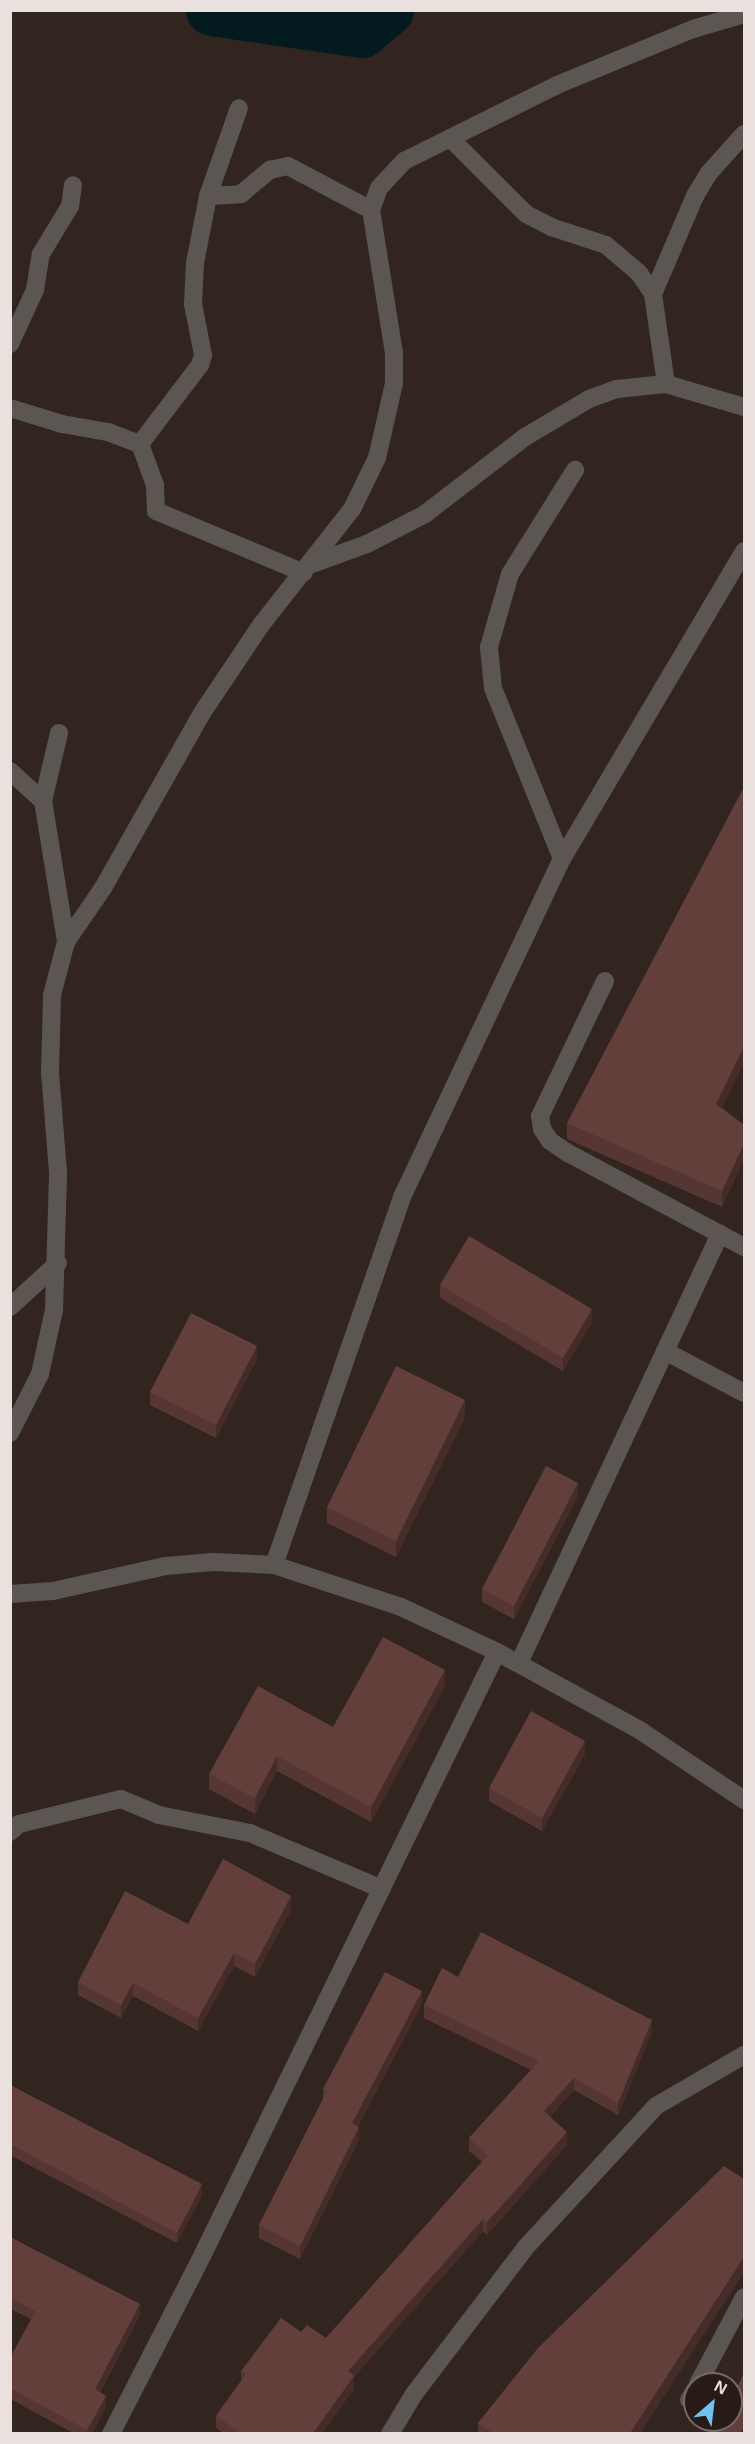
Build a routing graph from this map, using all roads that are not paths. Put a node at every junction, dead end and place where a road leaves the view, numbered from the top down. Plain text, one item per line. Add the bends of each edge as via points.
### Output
1 (744, 14) edge
2 (239, 108) dead end
3 (744, 134) edge
4 (450, 138) junction
5 (73, 185) dead end
6 (208, 196) junction
7 (371, 210) junction
8 (653, 294) junction
9 (10, 344) edge
10 (666, 384) junction
11 (744, 407) edge
12 (10, 408) edge
13 (140, 444) junction
14 (575, 470) dead end
15 (744, 551) edge
16 (308, 569) junction
17 (59, 732) dead end
18 (10, 771) edge
19 (43, 801) junction
20 (562, 859) junction
21 (66, 942) junction
22 (604, 981) dead end
23 (720, 1234) junction
24 (744, 1247) edge
25 (58, 1263) junction
26 (10, 1307) edge
27 (665, 1351) junction
28 (744, 1393) edge
29 (10, 1433) edge
30 (274, 1565) junction
31 (10, 1594) edge
32 (497, 1652) junction
33 (519, 1663) junction
34 (744, 1800) edge
35 (10, 1832) edge
36 (382, 1889) junction
37 (744, 2055) edge
38 (744, 2297) edge
39 (704, 2372) edge
40 (111, 2433) edge
41 (390, 2433) edge

1 - 4 street via 693,29 557,86
2 - 6 street
3 - 8 street via 695,196
4 - 7 street via 389,173
4 - 8 street via 526,214 551,227 606,245 639,273
5 - 9 street via 70,206 41,254 35,290
6 - 7 street via 241,194 270,170 288,166
6 - 13 street via 193,287 203,355 200,365
7 - 16 street via 394,353 394,383 377,458 352,509
8 - 10 street
10 - 11 street
10 - 16 street via 616,389 589,399 525,437 425,514
12 - 13 street via 53,422 108,432
13 - 16 street via 155,485 156,511
14 - 20 street via 510,574 489,647 493,688
15 - 20 street
16 - 21 street via 261,625 202,713 103,888
17 - 19 street
18 - 19 street
19 - 21 street
20 - 30 street via 402,1197
21 - 25 street via 52,995 50,1073 58,1172
22 - 23 street via 540,1116 542,1129 550,1141 568,1153
23 - 24 street
23 - 27 street
25 - 26 street
25 - 29 street via 54,1310 40,1374
27 - 28 street
27 - 33 street
30 - 31 street via 213,1562 166,1566 53,1591
30 - 32 street via 401,1608
32 - 33 street
32 - 36 street
33 - 34 street via 641,1731
35 - 36 street via 19,1824 121,1799 159,1815 250,1833
36 - 40 street
37 - 41 street via 656,2106 526,2247 414,2394
38 - 39 street

